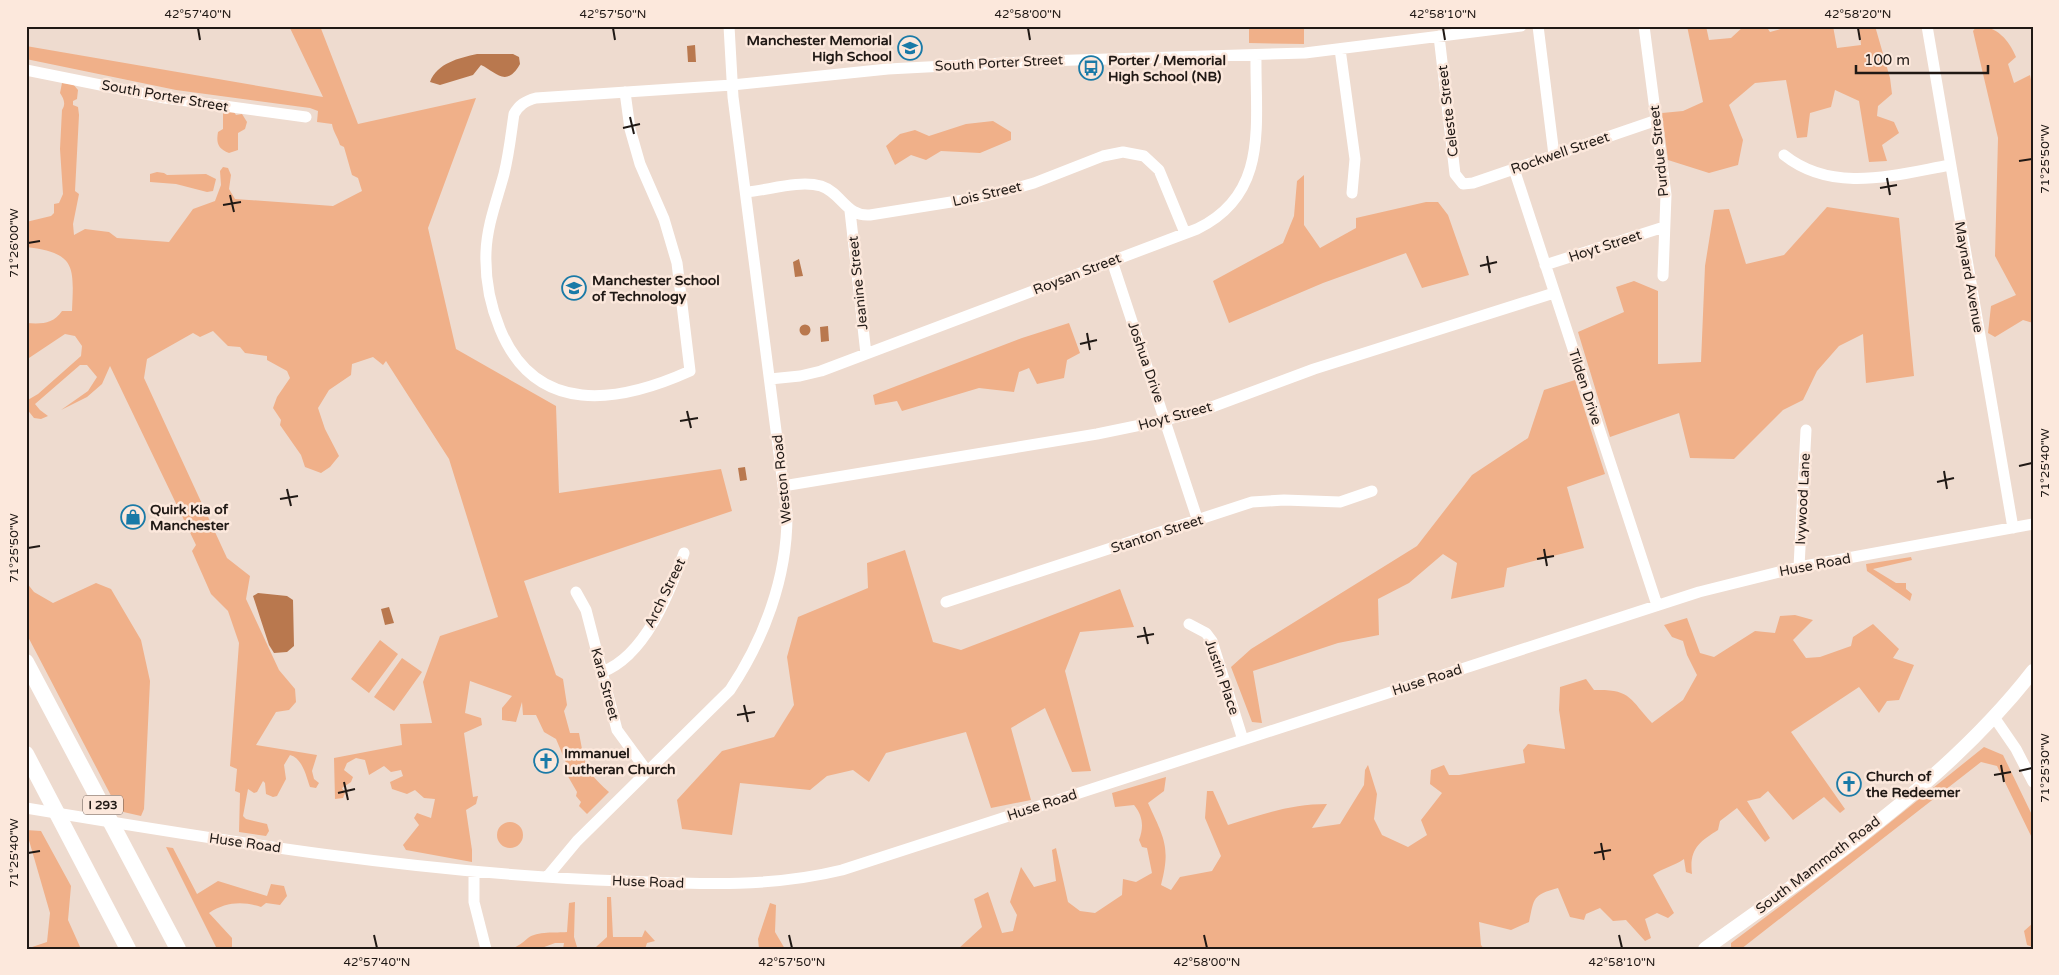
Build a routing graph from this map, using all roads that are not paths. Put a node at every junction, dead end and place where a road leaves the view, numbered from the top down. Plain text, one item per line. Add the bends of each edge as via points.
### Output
1 (729, 26) edge
2 (1521, 26) edge
3 (1538, 26) edge
4 (1644, 26) edge
5 (1927, 26) edge
6 (1439, 36) junction
7 (1340, 49) junction
8 (1256, 55) junction
9 (26, 70) edge
10 (732, 85) junction
11 (625, 92) junction
12 (306, 117) dead end
13 (1657, 120) junction
14 (1554, 155) junction
15 (1784, 155) dead end
16 (1950, 165) junction
17 (1514, 169) junction
18 (1463, 184) joint
19 (747, 192) junction
20 (1352, 193) dead end
21 (850, 211) junction
22 (1664, 227) junction
23 (1185, 233) junction
24 (1112, 261) junction
25 (1546, 265) junction
26 (1663, 276) dead end
27 (1554, 293) junction
28 (866, 354) junction
29 (770, 379) junction
30 (1165, 420) junction
31 (1806, 430) dead end
32 (783, 486) junction
33 (1372, 491) dead end
34 (1198, 521) junction
35 (2033, 524) edge
36 (2013, 528) junction
37 (684, 553) dead end
38 (1799, 567) junction
39 (576, 592) dead end
40 (946, 602) dead end
41 (1657, 605) junction
42 (1190, 624) dead end
43 (26, 662) edge
44 (2033, 671) edge
45 (602, 672) junction
46 (1994, 717) junction
47 (1243, 740) junction
48 (26, 754) edge
49 (647, 771) junction
50 (2033, 782) edge
51 (26, 808) edge
52 (474, 872) junction
53 (547, 877) junction
54 (128, 949) edge
55 (178, 949) edge
56 (486, 949) edge
57 (1705, 949) edge

1 - 10 street, Weston Road
2 - 6 street, South Porter Street
3 - 14 street
4 - 13 street, Purdue Street
5 - 16 street, Maynard Avenue
6 - 7 street, South Porter Street
6 - 18 street, Celeste Street via 1456,174
7 - 8 street, South Porter Street
7 - 20 street via 1355,159
8 - 10 street, South Porter Street via 888,69
8 - 23 street, Roysan Street via 1254,148 1244,189 1215,219
9 - 12 street, South Porter Street via 165,98
10 - 11 street, South Porter Street
10 - 19 street, Weston Road
11 - 11 street, South Porter Street via 630,129 640,164 664,219 677,263 690,371 638,391 584,395 547,386 526,372 511,351 490,300 486,249 514,114 519,106 536,98
13 - 14 street, Rockwell Street
13 - 22 street, Purdue Street via 1666,195
14 - 17 street, Rockwell Street
15 - 16 street via 1795,164 1837,179 1879,178
16 - 36 street, Maynard Avenue
17 - 18 street, Rockwell Street
17 - 25 street, Tilden Drive
19 - 21 street via 815,185 832,192
19 - 29 street, Weston Road
21 - 23 street, Lois Street via 863,216 976,198 1034,183 1103,156 1123,152 1144,156 1159,170
21 - 28 street, Jeanine Street
22 - 25 street, Hoyt Street
22 - 26 street, Purdue Street
23 - 24 street, Roysan Street
24 - 28 street, Roysan Street
24 - 30 street, Joshua Drive
25 - 27 street, Tilden Drive
27 - 30 street, Hoyt Street via 1314,369 1201,411
27 - 41 street, Tilden Drive
28 - 29 street, Roysan Street via 810,374
29 - 32 street, Weston Road
30 - 32 street, Hoyt Street
30 - 34 street, Joshua Drive
31 - 38 street, Ivywood Lane
32 - 49 street, Weston Road via 787,516 785,559 747,664 709,713
33 - 34 street, Stanton Street via 1340,502 1262,501
34 - 40 street, Stanton Street
35 - 36 street, Huse Road
36 - 38 street, Huse Road
37 - 45 street, Arch Street via 647,632 623,661
38 - 41 street, Huse Road
39 - 45 street, Kara Street via 586,610
41 - 47 street, Huse Road
42 - 47 street, Justin Place via 1206,633 1212,641
43 - 55 highway, I 293
44 - 46 main road, South Mammoth Road
45 - 49 street, Kara Street via 617,730
46 - 50 street
46 - 57 main road, South Mammoth Road via 1936,772 1865,831
47 - 53 street, Huse Road via 813,877 738,884
48 - 54 highway
49 - 53 street, Weston Road via 577,841
51 - 52 street, Huse Road via 260,846
52 - 53 street, Huse Road
52 - 56 street via 474,902

